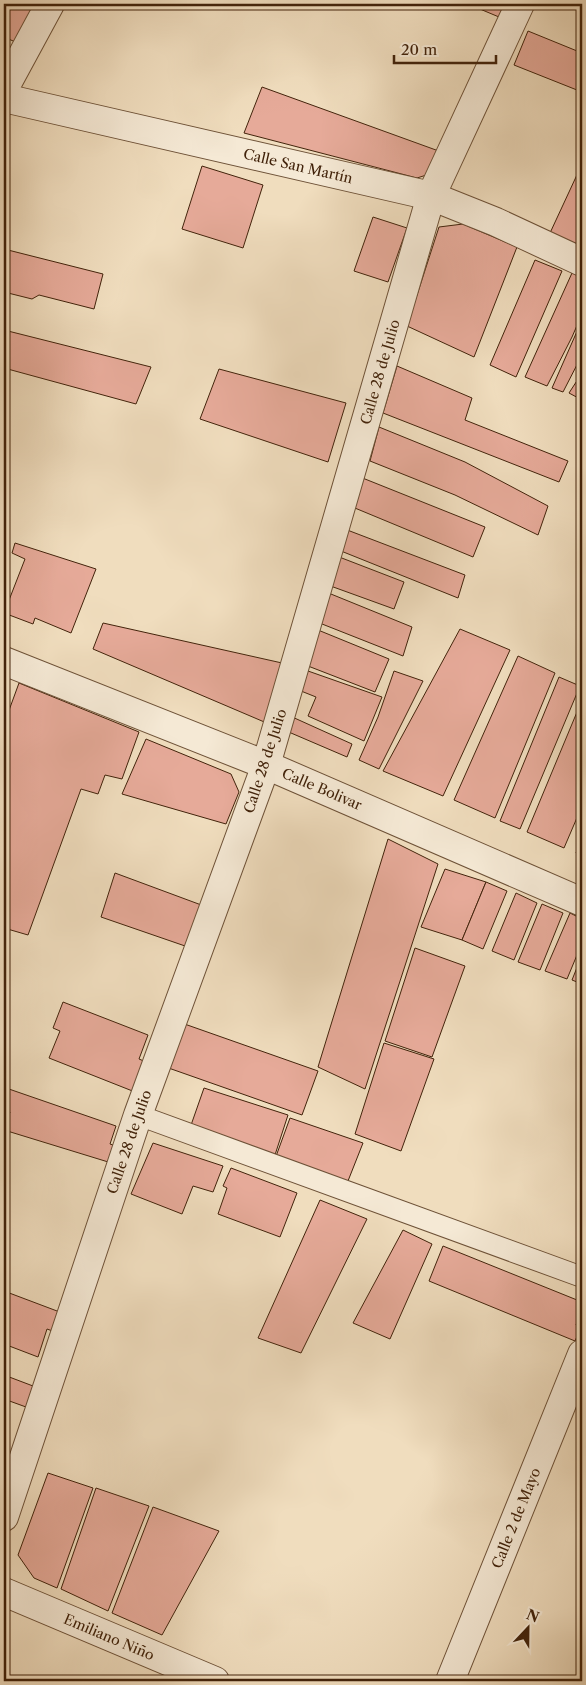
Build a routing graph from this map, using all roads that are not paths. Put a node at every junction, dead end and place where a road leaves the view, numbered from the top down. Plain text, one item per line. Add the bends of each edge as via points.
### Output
1 (50, 4) edge
2 (520, 4) edge
3 (4, 89) edge
4 (4, 98) edge
5 (431, 196) junction
6 (582, 262) edge
7 (4, 661) edge
8 (266, 765) junction
9 (582, 902) edge
10 (138, 1114) junction
11 (582, 1277) edge
12 (582, 1354) edge
13 (4, 1517) edge
14 (4, 1592) edge
15 (215, 1681) edge
16 (450, 1681) edge

1 - 3 street
2 - 5 street, Calle 28 de Julio
4 - 5 street, Calle San Martín
5 - 6 street, Calle San Martín
5 - 8 street, Calle 28 de Julio
7 - 8 street, Calle Bolivar
8 - 9 street, Calle Bolivar
8 - 10 street, Calle 28 de Julio
10 - 11 lane
10 - 13 street, Calle 28 de Julio
12 - 16 street, Calle 2 de Mayo
14 - 15 street, Emiliano Niño

